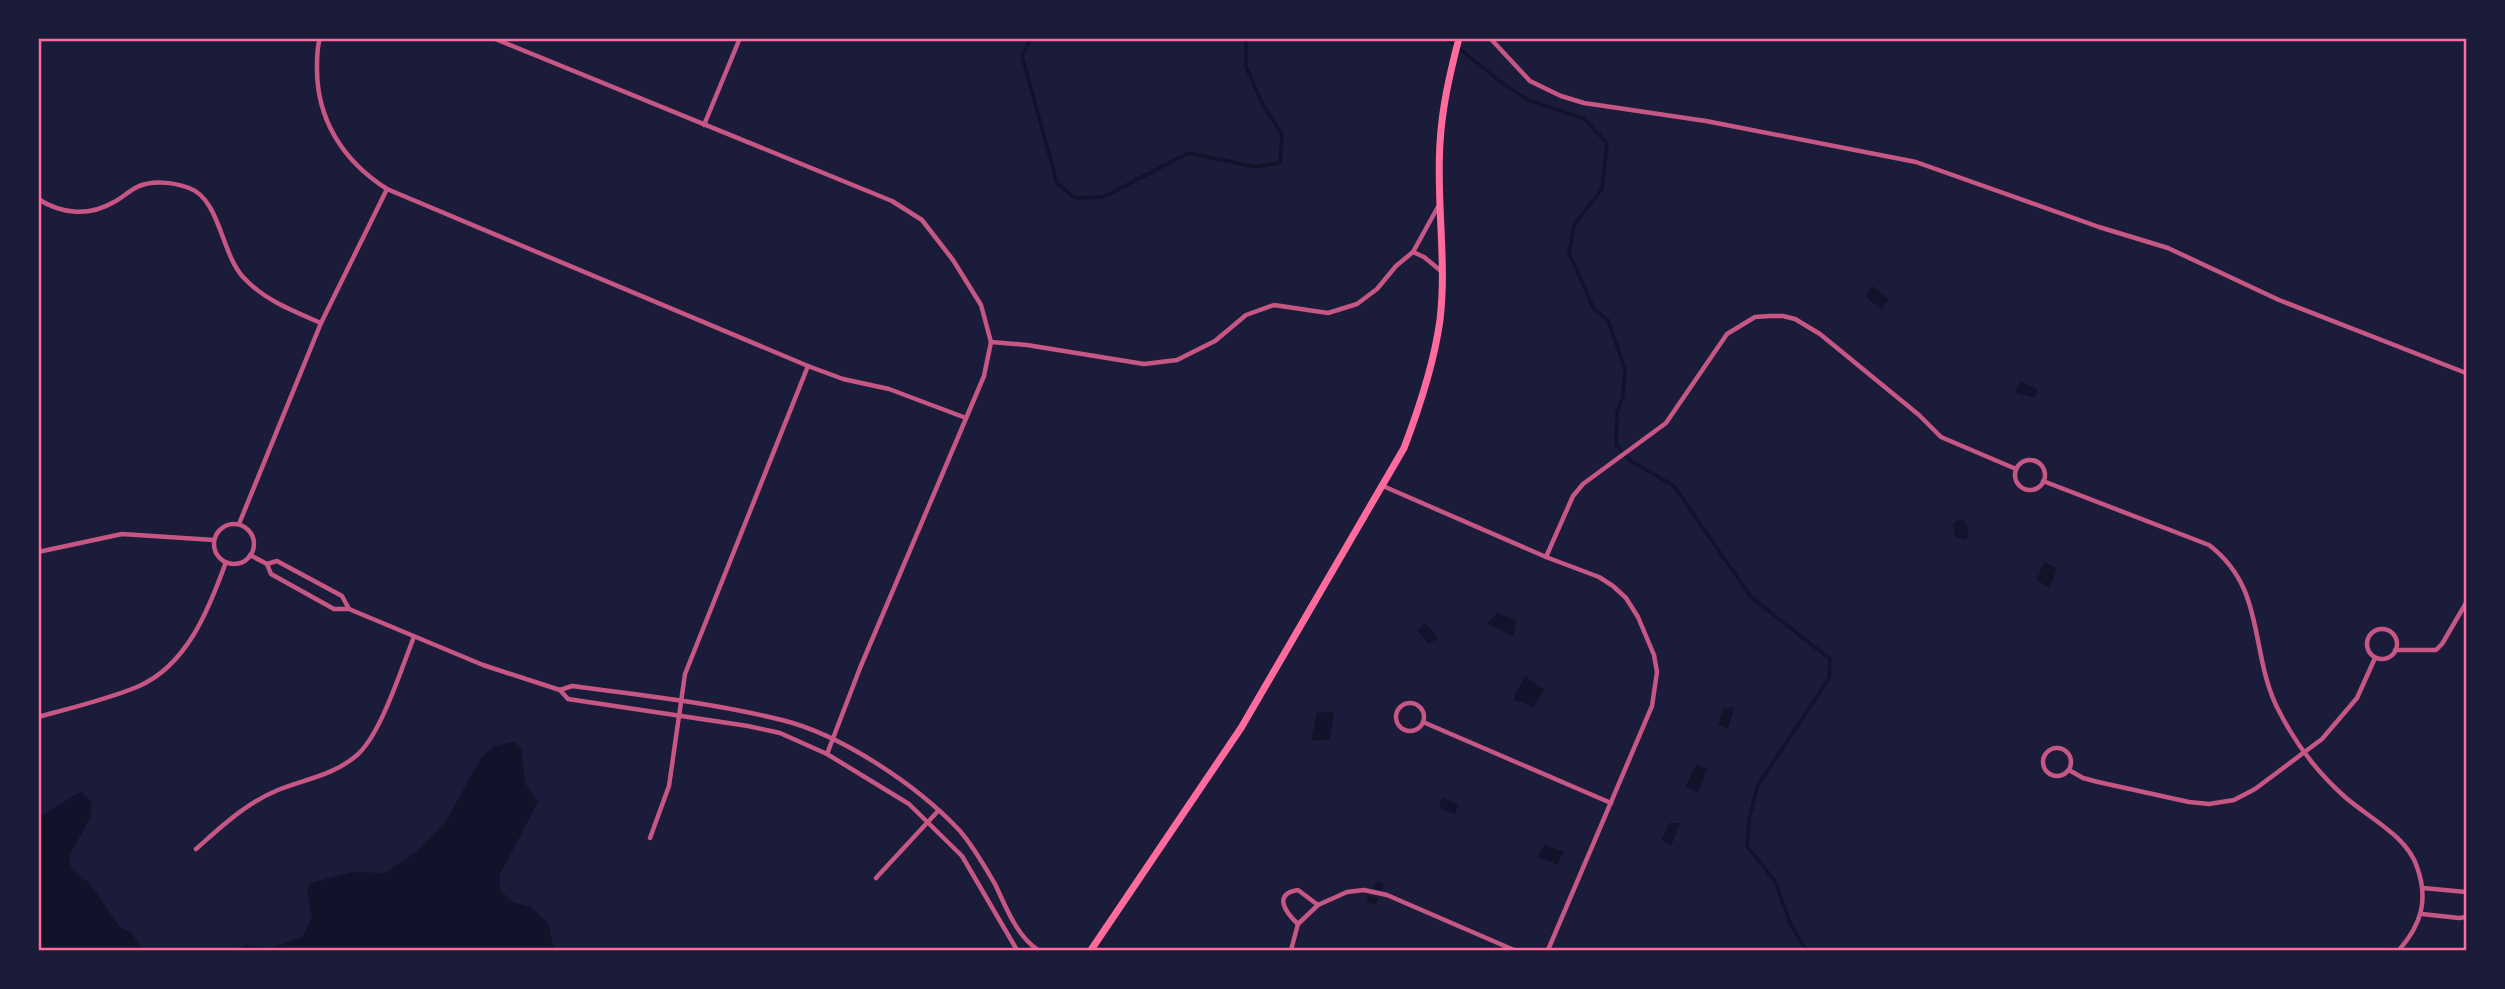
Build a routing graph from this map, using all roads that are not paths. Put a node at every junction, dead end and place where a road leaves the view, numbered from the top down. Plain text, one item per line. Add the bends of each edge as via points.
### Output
1 (320, 38) edge
2 (493, 38) edge
3 (740, 38) edge
4 (1459, 38) edge
5 (1490, 38) edge
6 (704, 125) junction
7 (387, 189) junction
8 (38, 199) edge
9 (1440, 202) junction
10 (1413, 252) junction
11 (1443, 273) junction
12 (321, 323) junction
13 (991, 342) junction
14 (808, 366) junction
15 (2466, 373) edge
16 (966, 418) junction
17 (2015, 469) junction
18 (2043, 481) junction
19 (1383, 486) junction
20 (239, 524) junction
21 (214, 540) junction
22 (38, 552) edge
23 (250, 555) junction
24 (1546, 557) junction
25 (226, 562) junction
26 (267, 564) junction
27 (2466, 603) edge
28 (349, 609) junction
29 (414, 637) junction
30 (2395, 650) junction
31 (2375, 658) junction
32 (560, 691) junction
33 (680, 701) junction
34 (678, 715) junction
35 (38, 717) edge
36 (1423, 722) junction
37 (833, 738) junction
38 (2304, 753) junction
39 (827, 754) junction
40 (2069, 770) junction
41 (1611, 803) junction
42 (939, 811) junction
43 (928, 822) junction
44 (650, 838) dead end
45 (196, 849) dead end
46 (876, 878) dead end
47 (2423, 888) junction
48 (2466, 892) edge
49 (1318, 905) junction
50 (2421, 914) junction
51 (2466, 917) edge
52 (1298, 924) junction
53 (1017, 950) edge
54 (1038, 950) edge
55 (1091, 950) edge
56 (1291, 950) edge
57 (1514, 950) edge
58 (1548, 950) edge
59 (2399, 950) edge

1 - 7 street via 317,81 323,115 339,146 366,176
2 - 6 street
3 - 6 street
4 - 9 main road via 1440,145
5 - 15 street via 1530,80 1560,96 1916,162 2168,248 2279,300
6 - 13 street via 892,201 922,220 981,305
7 - 12 street
7 - 14 street
8 - 12 street via 68,211 92,212 138,186 164,181 192,188 211,208 229,257 242,276 262,295
9 - 10 street
9 - 11 main road
10 - 11 street
10 - 13 street via 1357,304 1328,313 1274,305 1246,315 1215,341 1177,360 1144,363
11 - 19 main road via 1432,365 1404,448
12 - 20 street
13 - 16 street via 984,376
14 - 16 street
14 - 33 street via 685,674
16 - 37 street
17 - 18 street via 2017,483 2024,488 2037,488
17 - 18 street via 2026,460 2036,461 2043,467
17 - 24 street via 1941,437 1820,334 1783,316 1755,317 1727,334 1666,423 1583,484
18 - 38 street via 2209,545 2230,562 2244,586 2271,692
19 - 24 street
19 - 55 main road via 1241,728
20 - 21 street via 220,528
20 - 23 street via 253,536
21 - 22 street via 122,534
21 - 25 street via 216,553
23 - 25 street via 239,563
23 - 26 street
24 - 41 street via 1599,577 1619,592 1638,617 1654,655 1657,672 1651,706
25 - 35 street via 198,629 175,660 140,686
26 - 28 street via 271,574 334,609
26 - 28 street via 277,561 342,596
27 - 30 street via 2435,650
28 - 29 street
29 - 32 street
29 - 45 street via 372,735 357,755 329,774 277,790 240,811
30 - 31 street via 2387,658
30 - 31 street via 2393,635 2376,631 2367,646
31 - 38 street via 2357,698
32 - 33 street via 572,686
32 - 34 street via 568,699
33 - 34 street
33 - 37 street via 783,720
34 - 39 street via 780,733
34 - 44 street via 668,786
36 - 36 street via 1424,714 1416,704 1404,704 1398,710 1396,719 1404,729 1413,730
36 - 41 street
37 - 39 street
37 - 42 street via 913,788
38 - 40 street via 2255,789 2234,800 2209,804 2098,782
38 - 47 street via 2344,796 2400,841 2417,864
39 - 43 street via 886,788
40 - 40 street via 2070,756 2064,749 2054,748 2046,754 2043,766 2051,775
41 - 58 street
42 - 43 street
42 - 54 street via 961,833 1029,945
43 - 46 street
43 - 53 street via 962,856
47 - 48 street
47 - 50 street
49 - 52 street
49 - 52 street via 1298,890 1289,894 1283,908
49 - 57 street via 1347,892 1376,892
50 - 51 street
50 - 59 street
52 - 56 street

